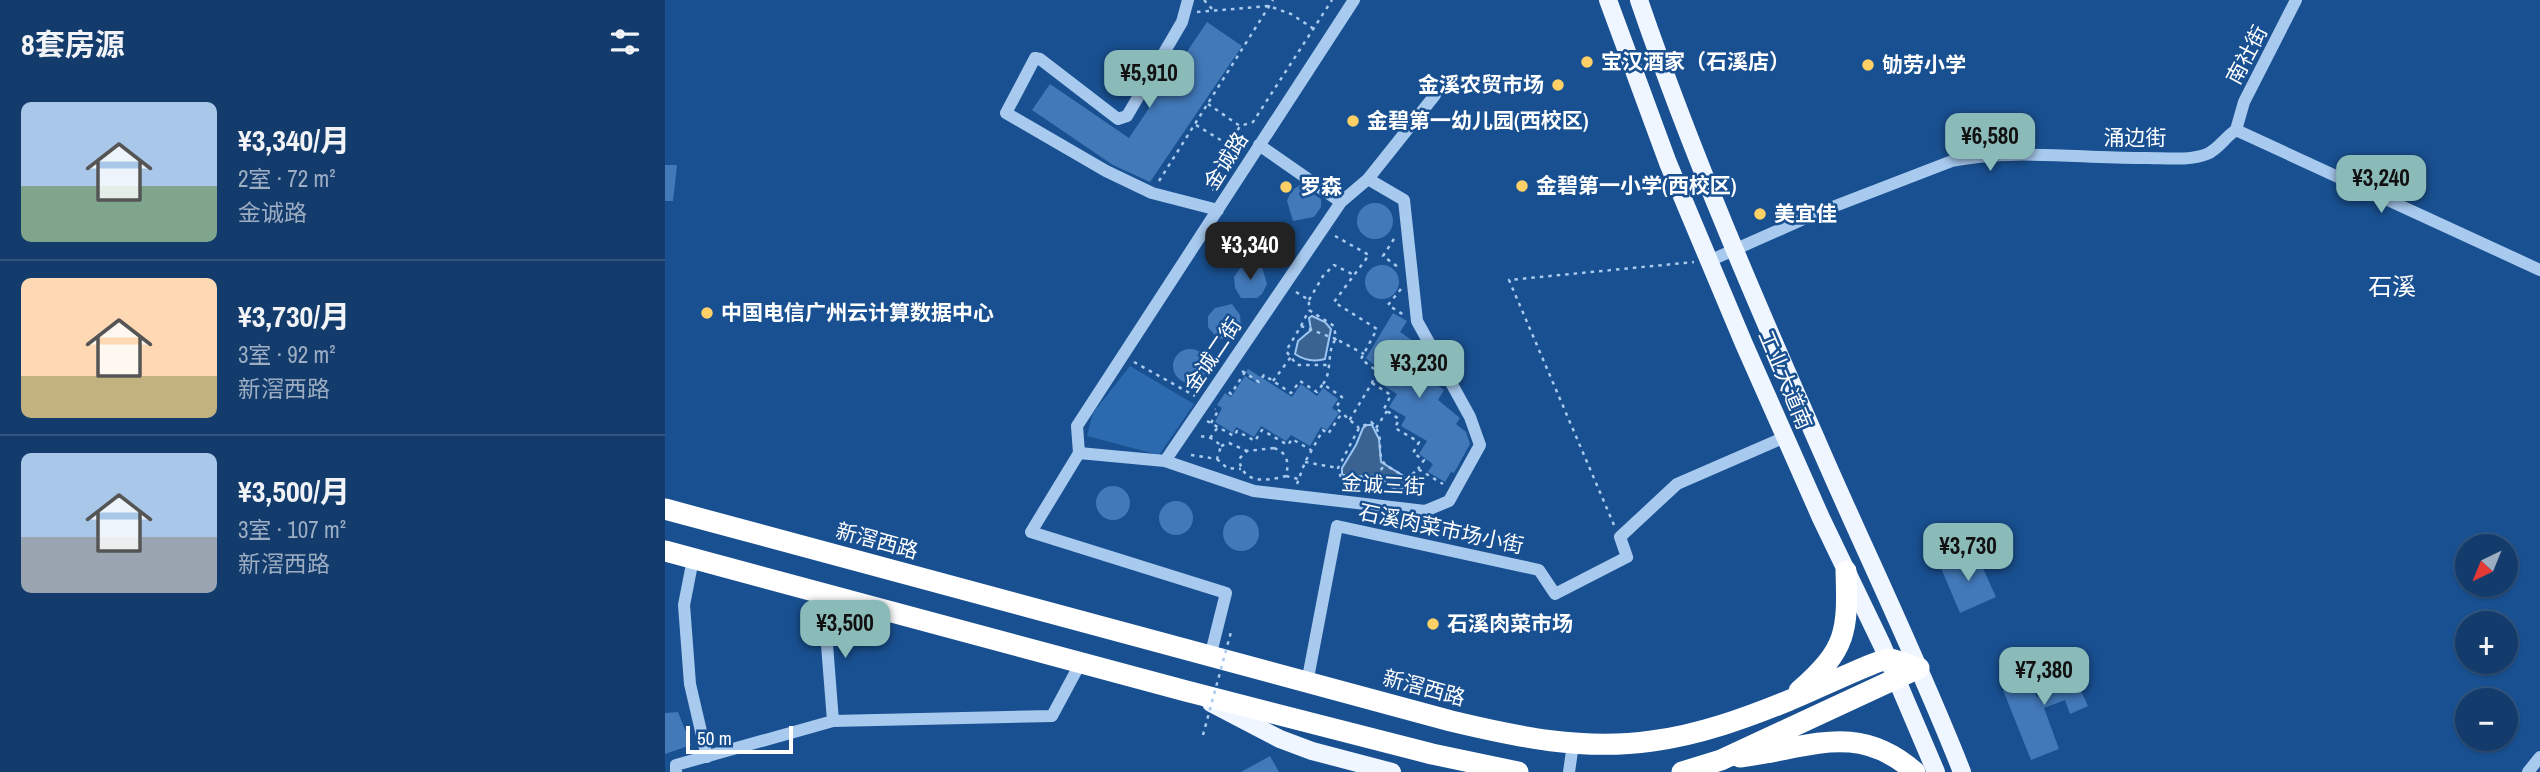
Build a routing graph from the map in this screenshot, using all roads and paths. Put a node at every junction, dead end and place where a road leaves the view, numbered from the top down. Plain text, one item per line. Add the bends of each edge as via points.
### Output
1 (1188, 0) edge
2 (1204, 0) edge
3 (1273, 0) edge
4 (1332, 0) edge
5 (1354, 0) edge
6 (1608, 0) edge
7 (1639, 0) edge
8 (2296, 0) edge
9 (1269, 6) junction
10 (1214, 10) junction
11 (1184, 13) junction
12 (1312, 28) junction
13 (1328, 39) junction
14 (1435, 95) dead end
15 (1207, 104) junction
16 (1195, 124) junction
17 (1240, 126) junction
18 (2236, 130) junction
19 (1229, 145) junction
20 (1259, 145) junction
21 (1368, 179) junction
22 (1152, 192) junction
23 (1341, 202) junction
24 (1204, 206) junction
25 (1218, 210) junction
26 (1322, 230) junction
27 (1736, 249) junction
28 (1709, 261) junction
29 (2540, 270) edge
30 (1355, 275) junction
31 (1285, 285) junction
32 (1310, 300) junction
33 (1309, 310) junction
34 (1301, 326) junction
35 (1334, 338) junction
36 (1364, 354) junction
37 (1123, 355) junction
38 (1291, 357) junction
39 (1231, 363) junction
40 (1329, 365) junction
41 (1273, 381) junction
42 (1372, 383) junction
43 (1322, 384) junction
44 (1205, 402) junction
45 (1387, 411) junction
46 (1342, 412) junction
47 (1196, 415) junction
48 (1349, 421) junction
49 (1218, 427) junction
50 (1359, 428) junction
51 (1377, 428) junction
52 (1785, 437) junction
53 (1209, 438) junction
54 (1192, 439) dead end
55 (1282, 442) junction
56 (1221, 446) junction
57 (1278, 450) junction
58 (1311, 450) junction
59 (1247, 451) junction
60 (1079, 453) junction
61 (1185, 453) dead end
62 (1217, 459) junction
63 (1165, 461) junction
64 (1305, 462) junction
65 (1385, 464) junction
66 (1338, 468) junction
67 (1241, 469) junction
68 (1418, 469) junction
69 (1286, 476) junction
70 (1376, 477) junction
71 (1299, 479) junction
72 (1406, 480) junction
73 (1454, 491) junction
74 (1292, 497) junction
75 (665, 509) edge
76 (1620, 537) junction
77 (665, 551) edge
78 (693, 559) junction
79 (1846, 571) junction
80 (835, 596) junction
81 (1231, 632) dead end
82 (1210, 657) junction
83 (1887, 659) junction
84 (1081, 662) junction
85 (1919, 668) junction
86 (1896, 680) junction
87 (1307, 683) junction
88 (1186, 691) junction
89 (1787, 701) junction
90 (833, 721) junction
91 (1203, 736) dead end
92 (1573, 744) junction
93 (707, 757) junction
94 (2540, 757) edge
95 (1712, 766) edge
96 (676, 769) edge
97 (1392, 772) edge
98 (1518, 772) edge
99 (1569, 772) edge
100 (1682, 772) edge
101 (1915, 772) edge
102 (1921, 772) edge
103 (1936, 772) edge
104 (1962, 772) edge
105 (2528, 772) edge

1 - 11 street
2 - 10 path
3 - 9 path
4 - 12 path
5 - 13 street, 金诚路
6 - 28 main road, 工业大道南
7 - 27 main road
8 - 18 street, 南社街 via 2244,102
9 - 10 path
9 - 12 path
9 - 15 path
10 - 11 path
11 - 22 street via 1128,116 1118,119 1035,58 1006,108 1006,113 1094,165
12 - 13 path
12 - 17 path via 1253,122
13 - 20 street, 金诚路
14 - 21 street
15 - 16 path
15 - 17 path
16 - 19 path
16 - 22 path
17 - 19 path
18 - 27 street, 涌边街 via 2204,155 1998,156 1952,161
18 - 29 street
19 - 24 path via 1231,158
20 - 23 street
20 - 25 street, 金诚路
21 - 23 street
21 - 73 street, 金诚三街 via 1404,200 1417,321 1471,417 1480,445
22 - 24 street
23 - 26 street, 金诚二街
24 - 25 street
25 - 37 street, 金诚路
26 - 30 path via 1369,255
26 - 31 street, 金诚二街
27 - 28 street, 涌边街
27 - 85 main road
28 - 52 main road, 工业大道南
28 - 76 path via 1509,280
30 - 32 path via 1334,265
30 - 36 path via 1334,302 1377,329
31 - 32 path
31 - 39 street, 金诚二街
32 - 33 path
33 - 34 path
33 - 35 path via 1334,326
34 - 35 path
34 - 38 path via 1286,351
35 - 36 path
35 - 40 path
36 - 42 path via 1361,359 1377,370
37 - 44 path
37 - 60 street, 金诚路 via 1077,426
38 - 40 path via 1297,365
38 - 41 path
39 - 41 path via 1259,382 1264,375
39 - 44 street, 金诚二街
40 - 43 path
41 - 43 path via 1291,393 1300,381 1317,392
42 - 45 path via 1391,395
42 - 48 path
43 - 46 path via 1342,397 1336,408
44 - 47 street, 金诚二街
45 - 51 path
45 - 68 path via 1399,419 1395,428 1419,442 1413,453 1425,460
46 - 48 path
46 - 58 path
47 - 49 path
47 - 63 street, 金诚二街
48 - 50 path
49 - 53 path
49 - 55 path via 1234,436 1237,430 1255,441 1262,430
50 - 51 path via 1371,422
50 - 66 path
51 - 65 path
52 - 76 street via 1677,484
52 - 79 main road, 工业大道南
53 - 54 path
53 - 56 path
55 - 57 path
55 - 58 path via 1288,445 1292,439
56 - 59 path via 1229,443
56 - 62 path
57 - 59 path
57 - 69 path via 1289,464
58 - 64 path
59 - 67 path via 1240,459
60 - 63 street, 金诚三街
60 - 82 street via 1031,532 1226,593
61 - 62 path
62 - 67 path via 1227,468
63 - 74 street, 金诚三街 via 1254,491
64 - 66 path
64 - 71 path
65 - 70 path
65 - 72 path
66 - 70 path via 1347,481
67 - 69 path via 1261,481
68 - 72 path
68 - 73 path
69 - 71 path
70 - 72 path via 1396,491 1405,490
71 - 74 path
73 - 74 street, 金诚三街 via 1449,500 1425,511
75 - 82 highway, 新滘西路
76 - 87 street, 石溪肉菜市场小街 via 1627,557 1555,594 1539,570 1337,526
77 - 78 highway
78 - 80 highway
78 - 93 street via 684,605 690,684
79 - 83 main road, 工业大道南
79 - 89 highway via 1847,615 1841,642 1822,670
80 - 84 highway
80 - 90 street via 827,632
81 - 91 path, bridge
82 - 87 highway, 新滘西路
83 - 85 highway
83 - 86 main road, 工业大道南
83 - 89 highway, 新滘西路
84 - 88 highway
84 - 90 street via 1052,716
85 - 86 highway
85 - 104 main road
86 - 95 highway
86 - 102 main road
86 - 103 main road, 工业大道南
87 - 92 highway, 新滘西路 via 1496,732
88 - 97 main road via 1280,739
88 - 98 highway
89 - 92 highway, 新滘西路 via 1703,730 1653,741
90 - 93 street
92 - 99 street
93 - 96 street
94 - 105 street
95 - 100 highway
95 - 101 highway via 1828,740 1888,751

